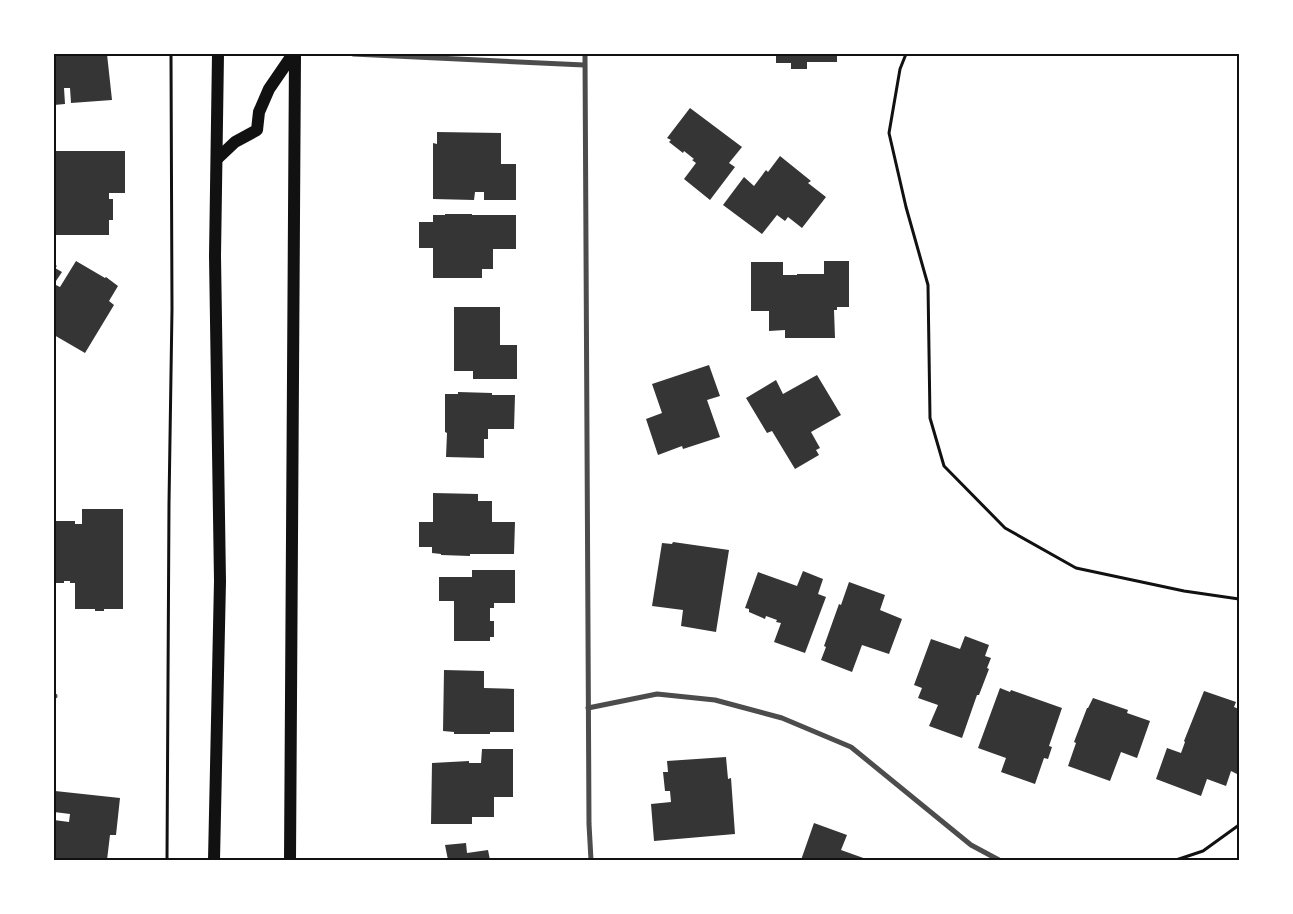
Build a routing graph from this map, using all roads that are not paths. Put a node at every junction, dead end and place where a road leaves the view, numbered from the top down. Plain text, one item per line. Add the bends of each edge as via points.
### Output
1 (218, 54) edge
2 (294, 54) edge
3 (353, 54) edge
4 (585, 54) edge
5 (584, 65) junction
6 (217, 158) junction
7 (588, 708) junction
8 (214, 860) edge
9 (290, 860) edge
10 (590, 860) edge
11 (999, 860) edge

1 - 6 main road
2 - 6 main road via 269,89 258,112 257,130 234,142
2 - 9 main road
3 - 5 street
4 - 5 street
5 - 7 street
6 - 8 main road via 215,256 220,581
7 - 10 street
7 - 11 street via 657,694 715,700 782,718 851,747 971,845

